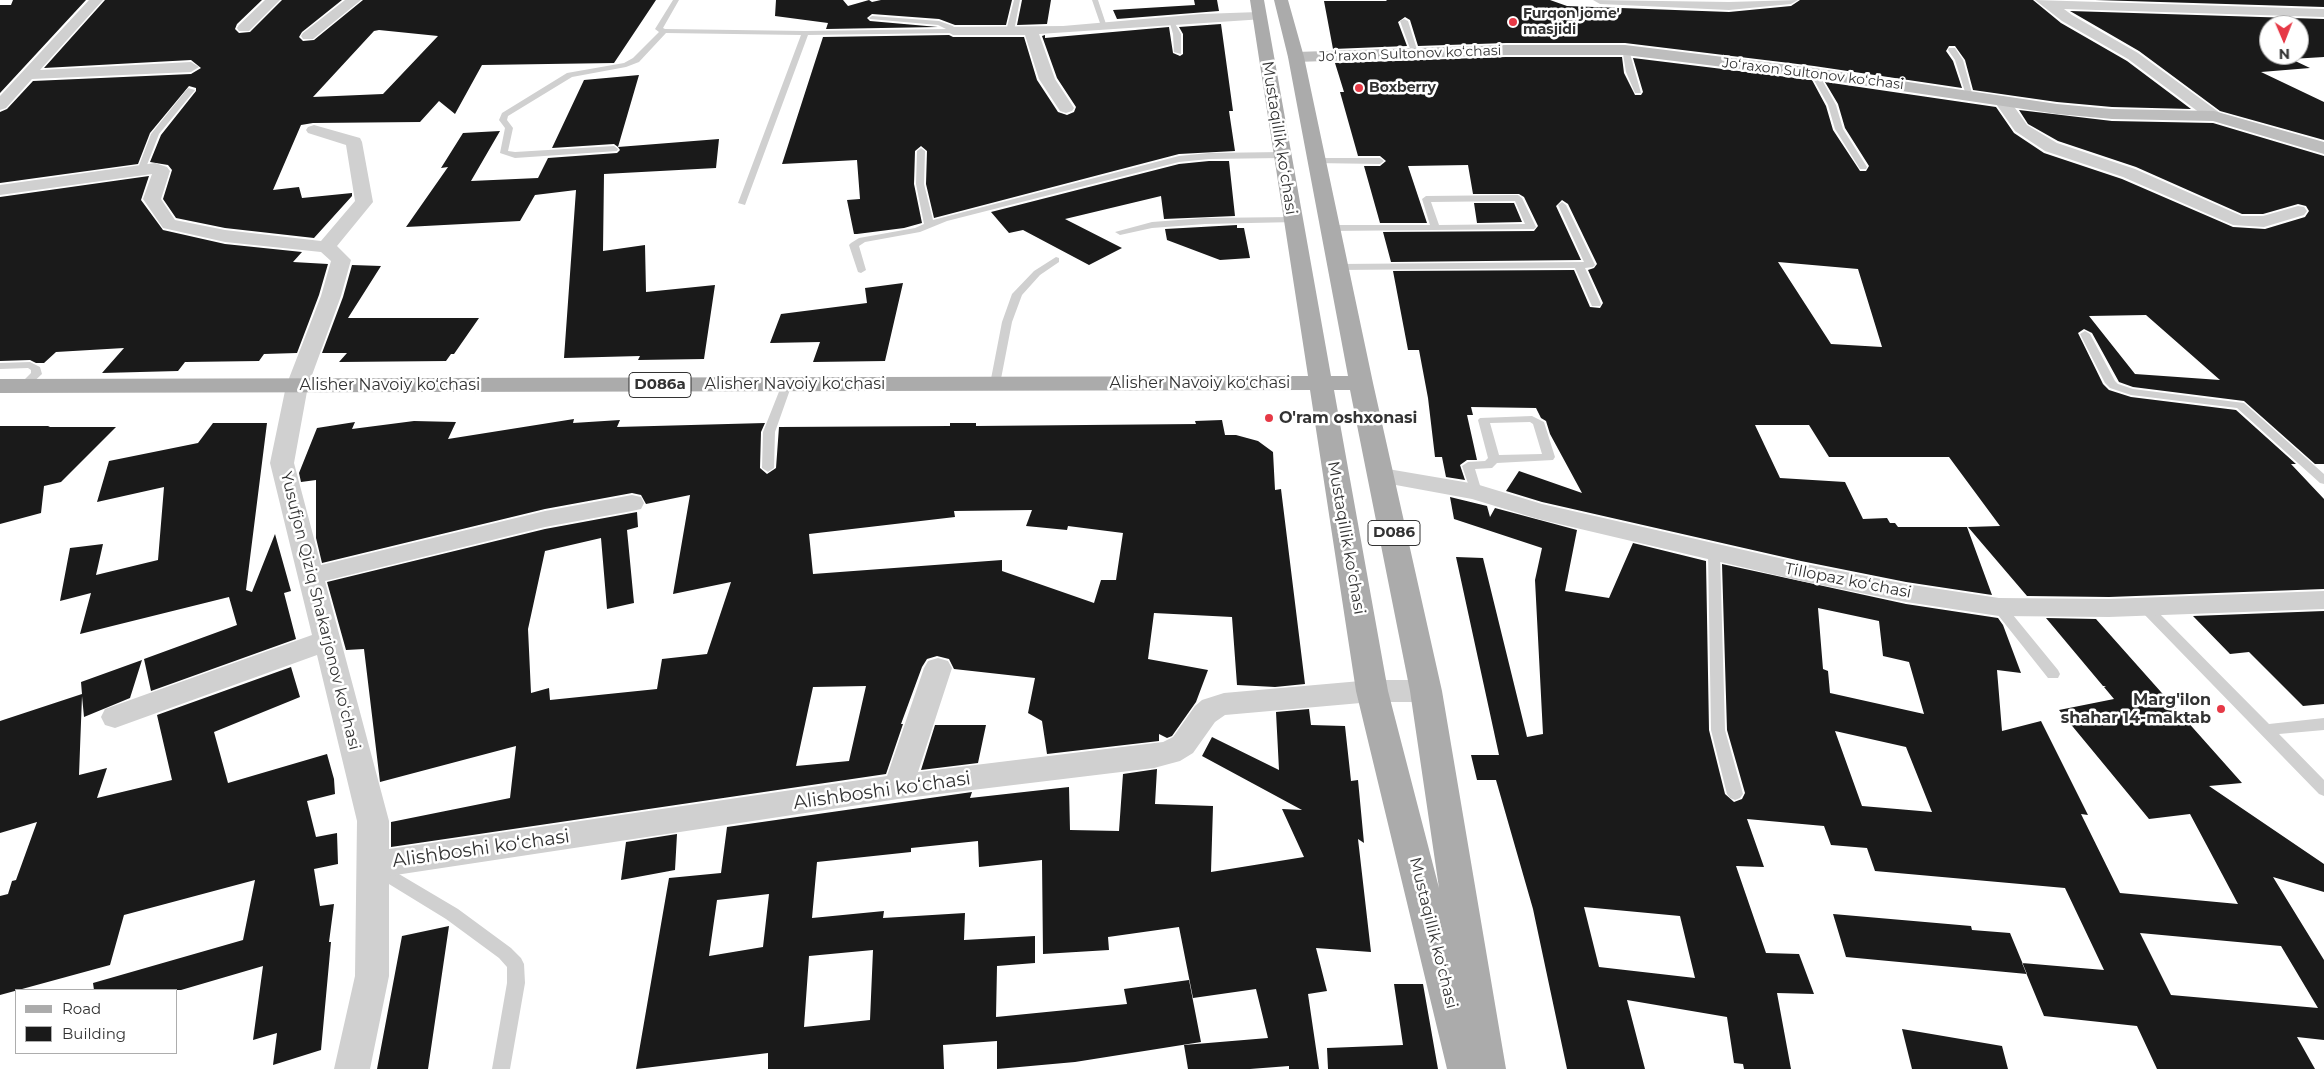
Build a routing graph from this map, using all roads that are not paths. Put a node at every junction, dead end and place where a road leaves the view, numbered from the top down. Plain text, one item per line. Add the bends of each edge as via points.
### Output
1 (96, 0) edge
2 (273, 0) edge
3 (354, 0) edge
4 (676, 0) edge
5 (1018, 0) edge
6 (1095, 0) edge
7 (1281, 0) edge
8 (1600, 0) edge
9 (1791, 0) edge
10 (2047, 2) edge
11 (1258, 8) edge
12 (2324, 13) edge
13 (872, 18) dead end
14 (1171, 21) junction
15 (1404, 21) dead end
16 (1105, 26) junction
17 (244, 28) dead end
18 (664, 31) junction
19 (953, 31) junction
20 (1010, 31) junction
21 (1032, 31) junction
22 (805, 33) junction
23 (308, 36) dead end
24 (1625, 50) junction
25 (1952, 50) dead end
26 (1178, 52) dead end
27 (1416, 54) junction
28 (1296, 56) junction
29 (191, 68) dead end
30 (1814, 73) junction
31 (29, 76) junction
32 (192, 90) dead end
33 (1638, 90) dead end
34 (1970, 95) junction
35 (2002, 101) junction
36 (0, 105) edge
37 (1066, 108) dead end
38 (2214, 116) junction
39 (314, 130) dead end
40 (2324, 148) edge
41 (614, 149) dead end
42 (921, 151) dead end
43 (1282, 156) junction
44 (1317, 161) junction
45 (1380, 161) dead end
46 (1863, 167) dead end
47 (142, 168) junction
48 (0, 190) edge
49 (742, 203) dead end
50 (1562, 204) dead end
51 (2298, 211) dead end
52 (1293, 220) junction
53 (929, 225) junction
54 (1435, 227) junction
55 (1331, 228) junction
56 (1120, 232) dead end
57 (326, 247) junction
58 (1056, 260) dead end
59 (1578, 266) junction
60 (1338, 267) junction
61 (861, 270) dead end
62 (1596, 304) dead end
63 (2085, 334) dead end
64 (0, 366) edge
65 (1320, 382) junction
66 (1361, 382) junction
67 (787, 384) junction
68 (995, 384) junction
69 (0, 386) edge
70 (24, 386) junction
71 (297, 386) junction
72 (1494, 458) junction
73 (768, 468) dead end
74 (1382, 476) junction
75 (2324, 480) edge
76 (1476, 492) junction
77 (632, 503) dead end
78 (1714, 553) junction
79 (311, 576) junction
80 (2324, 600) edge
81 (1999, 607) junction
82 (2145, 607) junction
83 (328, 640) junction
84 (938, 668) dead end
85 (2053, 674) dead end
86 (1372, 691) junction
87 (1426, 691) junction
88 (115, 717) dead end
89 (2324, 724) edge
90 (2266, 730) junction
91 (898, 788) junction
92 (2324, 790) edge
93 (1735, 794) dead end
94 (373, 865) junction
95 (352, 1069) edge
96 (501, 1069) edge
97 (1467, 1069) edge
98 (1486, 1069) edge

1 - 31 street
2 - 17 street
3 - 23 street
4 - 18 lane via 659,29
5 - 20 lane
6 - 16 lane
7 - 28 main road, Mustaqillik koʻchasi / D086
8 - 9 street via 1728,6
10 - 12 street
10 - 38 street via 2066,18 2133,56
11 - 14 street
11 - 43 main road, Mustaqillik koʻchasi / D086
13 - 19 lane via 939,23
14 - 16 street
14 - 26 lane via 1177,34
15 - 27 lane
16 - 21 street
18 - 22 lane
18 - 41 lane via 636,60 626,65 570,75 502,120 509,128 502,151 505,153
19 - 20 street
19 - 22 lane
20 - 21 street
21 - 37 street via 1047,79
22 - 49 lane
24 - 27 street, Joʻraxon Sultonov koʻchasi
24 - 30 street, Joʻraxon Sultonov koʻchasi
24 - 33 lane
25 - 34 lane via 1959,60
27 - 28 street, Joʻraxon Sultonov koʻchasi
28 - 44 main road, Mustaqillik koʻchasi / D086
29 - 31 street
30 - 34 street, Joʻraxon Sultonov koʻchasi
30 - 46 lane via 1832,105 1839,129
31 - 36 street
32 - 47 lane via 154,134
34 - 35 street, Joʻraxon Sultonov koʻchasi
35 - 38 street, Joʻraxon Sultonov koʻchasi via 2112,114
35 - 51 street via 2021,128 2051,147 2129,173 2239,221 2264,222
38 - 40 street, Joʻraxon Sultonov koʻchasi
39 - 57 street via 354,142 364,202
42 - 53 lane via 920,184
43 - 52 main road, Mustaqillik koʻchasi / D086
43 - 53 lane via 1179,159
44 - 45 lane
44 - 55 main road, Mustaqillik koʻchasi / D086
47 - 48 street
47 - 57 street via 161,171 152,199 169,224 225,236
50 - 59 lane via 1591,263
52 - 56 lane via 1205,221 1152,225
52 - 65 main road, Mustaqillik koʻchasi / D086
53 - 61 lane via 856,242
54 - 54 lane via 1445,227 1531,227 1518,198 1426,199
54 - 55 lane
55 - 60 main road, Mustaqillik koʻchasi / D086
57 - 71 street, Yusufjon Qiziq Shakarjonov koʻchasi via 341,260
58 - 68 lane via 1037,273 1017,294 1007,322
59 - 60 lane
59 - 62 lane
60 - 66 main road, Mustaqillik koʻchasi / D086
63 - 75 lane via 2114,386 2131,392 2240,405
64 - 70 lane via 36,369 37,374
65 - 66 main road, D086a
65 - 68 main road, Alisher Navoiy koʻchasi / D086a
65 - 86 main road, Mustaqillik koʻchasi / D086
66 - 74 main road, Mustaqillik koʻchasi / D086
67 - 68 main road, Alisher Navoiy koʻchasi / D086a
67 - 71 main road, Alisher Navoiy koʻchasi / D086a
67 - 73 lane via 769,432
69 - 70 main road, Alisher Navoiy koʻchasi / D086a
70 - 71 main road, Alisher Navoiy koʻchasi / D086a
71 - 79 street, Yusufjon Qiziq Shakarjonov koʻchasi via 282,463
72 - 72 lane via 1484,420 1532,419 1538,422 1549,457
72 - 76 lane via 1488,465 1468,466
74 - 76 street, Tillopaz koʻchasi
74 - 87 main road, Mustaqillik koʻchasi / D086
76 - 78 street, Tillopaz koʻchasi via 1538,511
77 - 79 street via 544,519
78 - 81 street, Tillopaz koʻchasi via 1906,593
78 - 93 lane via 1718,730
79 - 83 street, Yusufjon Qiziq Shakarjonov koʻchasi
80 - 82 street, Tillopaz koʻchasi
81 - 82 street, Tillopaz koʻchasi
81 - 85 lane
82 - 90 lane
83 - 88 street
83 - 94 street, Yusufjon Qiziq Shakarjonov koʻchasi via 373,822
84 - 91 street
86 - 87 street, Alishboshi koʻchasi
86 - 91 street, Alishboshi koʻchasi via 1224,704 1205,714 1184,745 1170,753
86 - 97 main road, Mustaqillik koʻchasi / D086
87 - 98 main road, Mustaqillik koʻchasi / D086
89 - 90 lane
90 - 92 lane
91 - 94 street, Alishboshi koʻchasi
94 - 95 street, Yusufjon Qiziq Shakarjonov koʻchasi via 372,976
94 - 96 lane via 452,914 505,953 514,964 516,983

